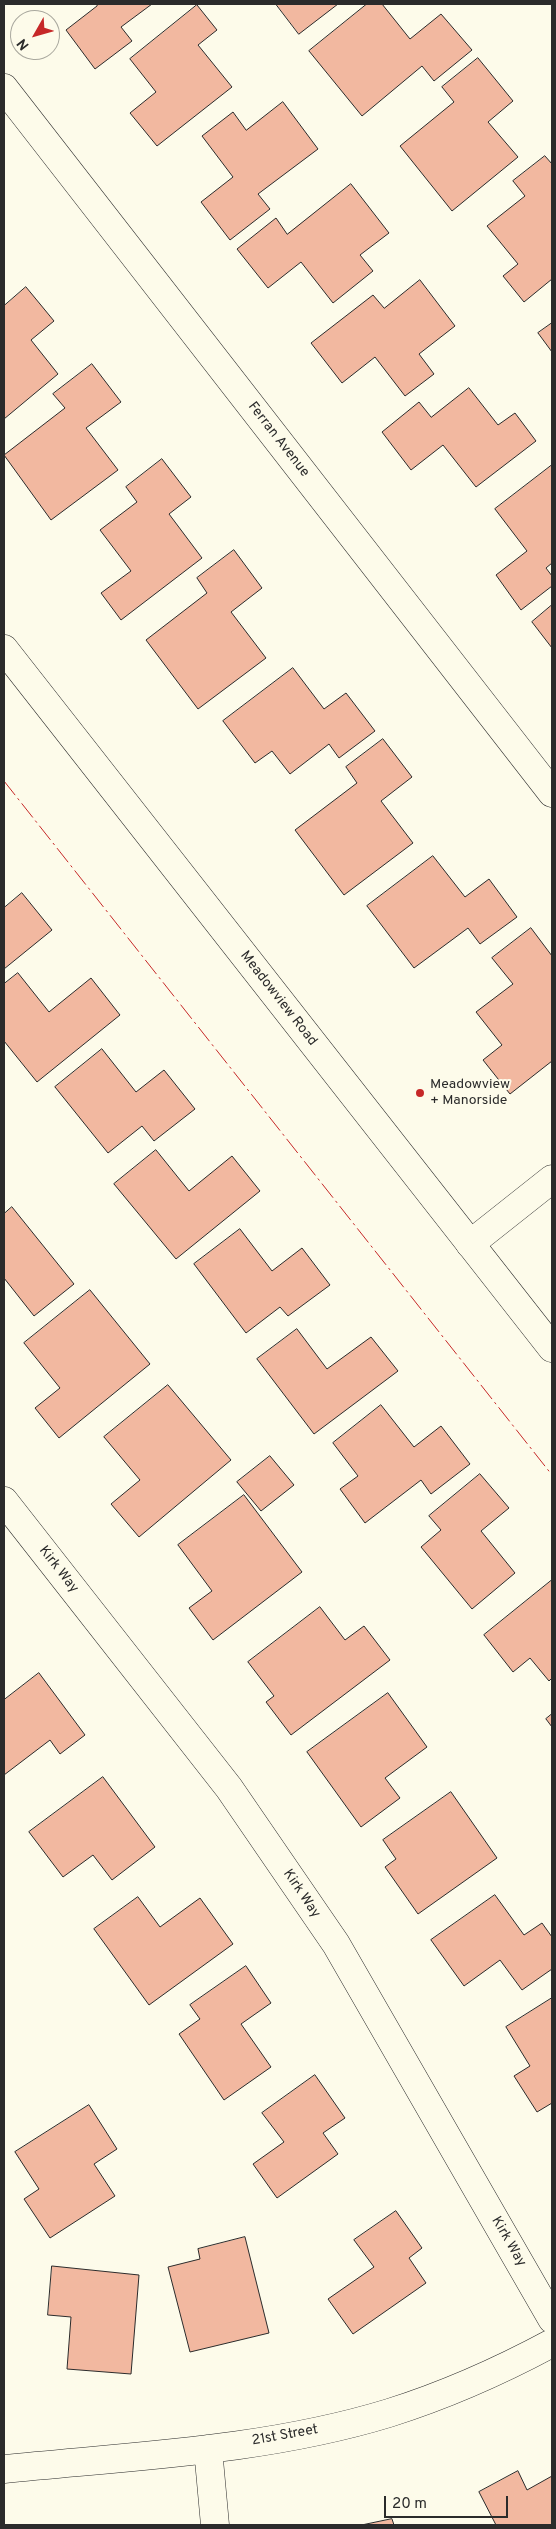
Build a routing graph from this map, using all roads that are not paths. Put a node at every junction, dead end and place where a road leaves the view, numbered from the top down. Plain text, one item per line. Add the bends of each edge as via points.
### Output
1 (4, 88) edge
2 (4, 649) edge
3 (552, 793) edge
4 (552, 1179) edge
5 (470, 1244) junction
6 (552, 1348) edge
7 (7, 1513) edge
8 (552, 2319) edge
9 (552, 2343) edge
10 (208, 2449) junction
11 (4, 2469) edge
12 (215, 2525) edge

1 - 3 street, Ferran Avenue
2 - 5 street, Meadowview Road
4 - 5 street
5 - 6 street, Meadowview Road
7 - 8 street, Kirk Way via 229,1788 336,1944
9 - 10 street, 21st Street via 451,2392 388,2413 310,2432
10 - 11 street, 21st Street
10 - 12 street

